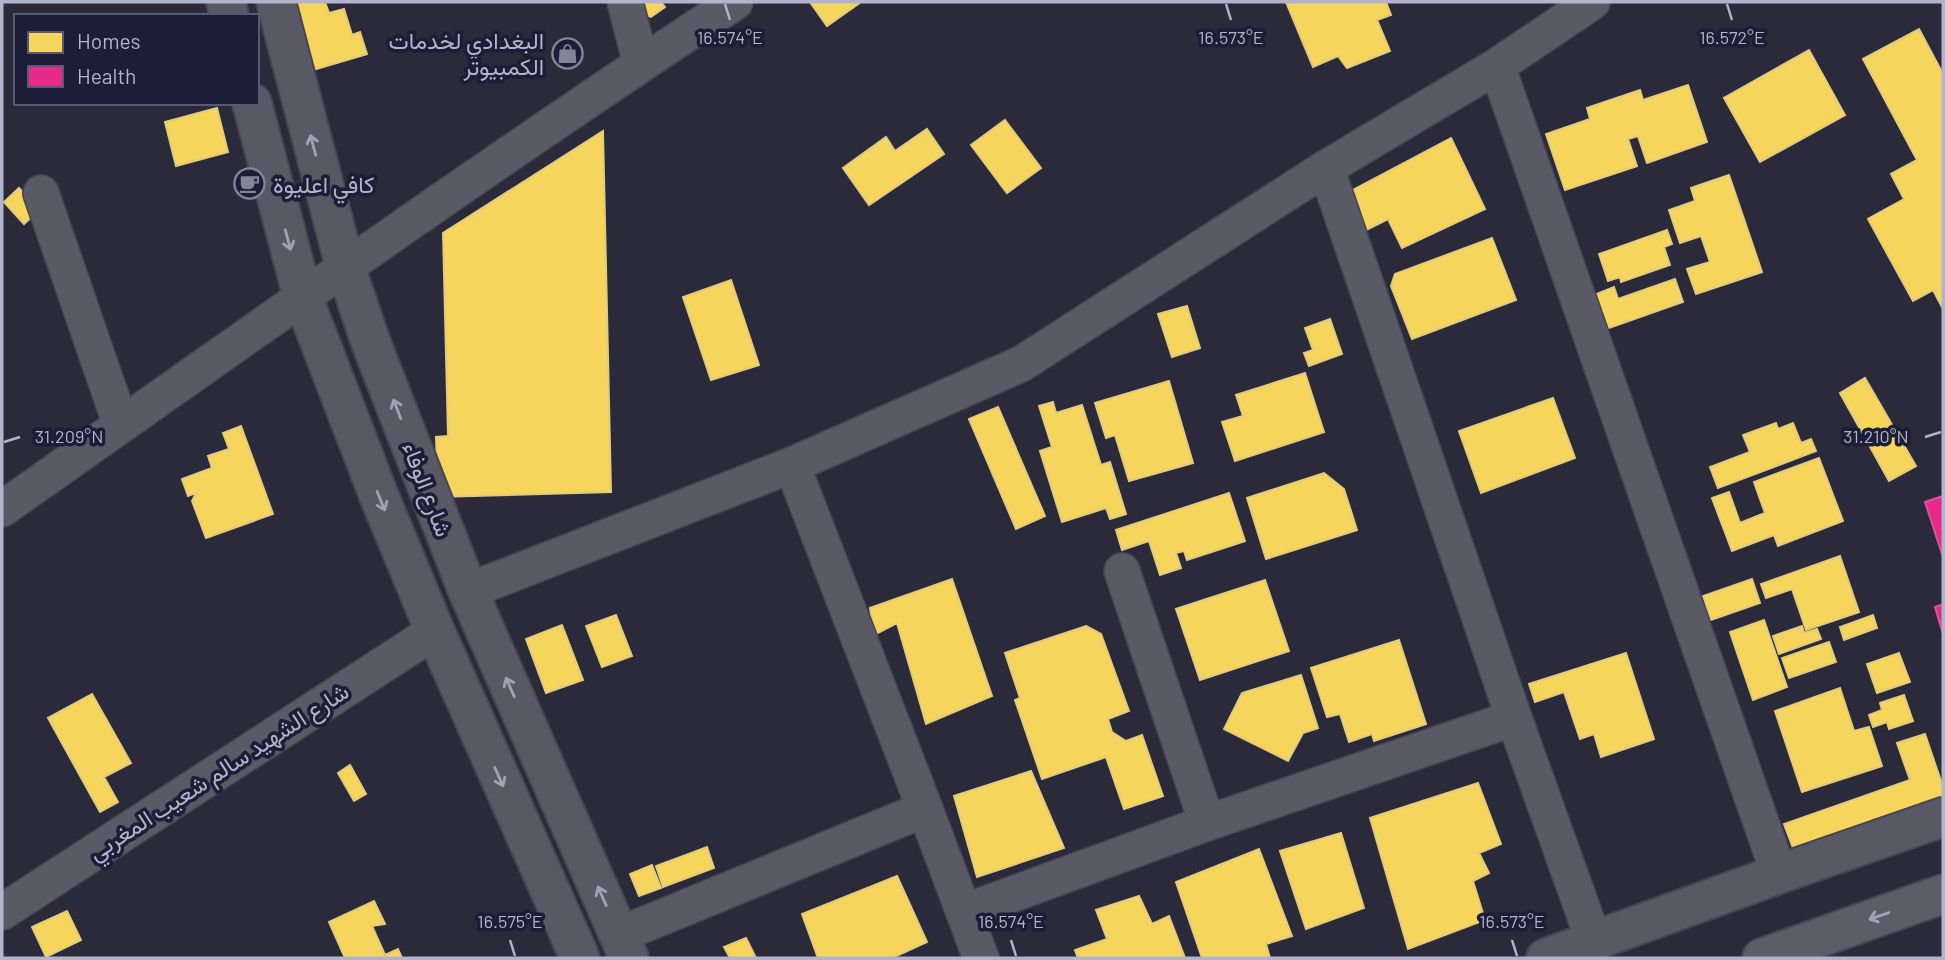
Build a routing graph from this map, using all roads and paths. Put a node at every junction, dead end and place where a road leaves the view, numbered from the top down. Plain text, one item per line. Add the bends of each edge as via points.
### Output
1 (276, 2) edge
2 (625, 2) edge
3 (735, 2) edge
4 (1592, 2) edge
5 (641, 64) junction
6 (1497, 66) junction
7 (253, 105) edge
8 (1326, 168) junction
9 (41, 193) dead end
10 (345, 266) junction
11 (303, 298) junction
12 (121, 425) junction
13 (792, 465) junction
14 (2, 509) edge
15 (1122, 571) dead end
16 (468, 591) junction
17 (435, 631) junction
18 (1514, 718) junction
19 (925, 809) junction
20 (1943, 817) edge
21 (1207, 823) junction
22 (1779, 874) junction
23 (1943, 894) edge
24 (2, 912) edge
25 (964, 912) junction
26 (1594, 941) junction
27 (1803, 943) junction
28 (624, 947) edge
29 (577, 957) edge
30 (981, 958) edge
31 (1546, 958) edge
32 (1745, 958) edge
33 (1762, 958) edge

10 -> 1 street, شارع الوفاء
2 - 5 street
3 - 5 street
4 - 6 street
5 - 10 street
6 - 8 street
6 - 22 street
7 -> 11 street, شارع الوفاء
8 - 13 street via 1021,364
8 - 18 street
9 - 12 street
10 - 11 street
16 -> 10 street, شارع الوفاء
11 - 12 street
11 -> 17 street, شارع الوفاء
12 - 14 street
13 - 16 street
13 - 19 street
15 - 21 street
28 -> 16 street, شارع الوفاء
17 - 24 street, شارع الشهيد سالم شعيب المغربي
17 -> 29 street, شارع الوفاء
18 - 21 street
18 - 26 street
19 - 25 street
19 - 28 street
20 - 22 street
21 - 25 street
22 - 26 street
23 -> 27 main road
25 - 30 street
26 - 31 street
27 - 32 main road
27 - 33 main road

